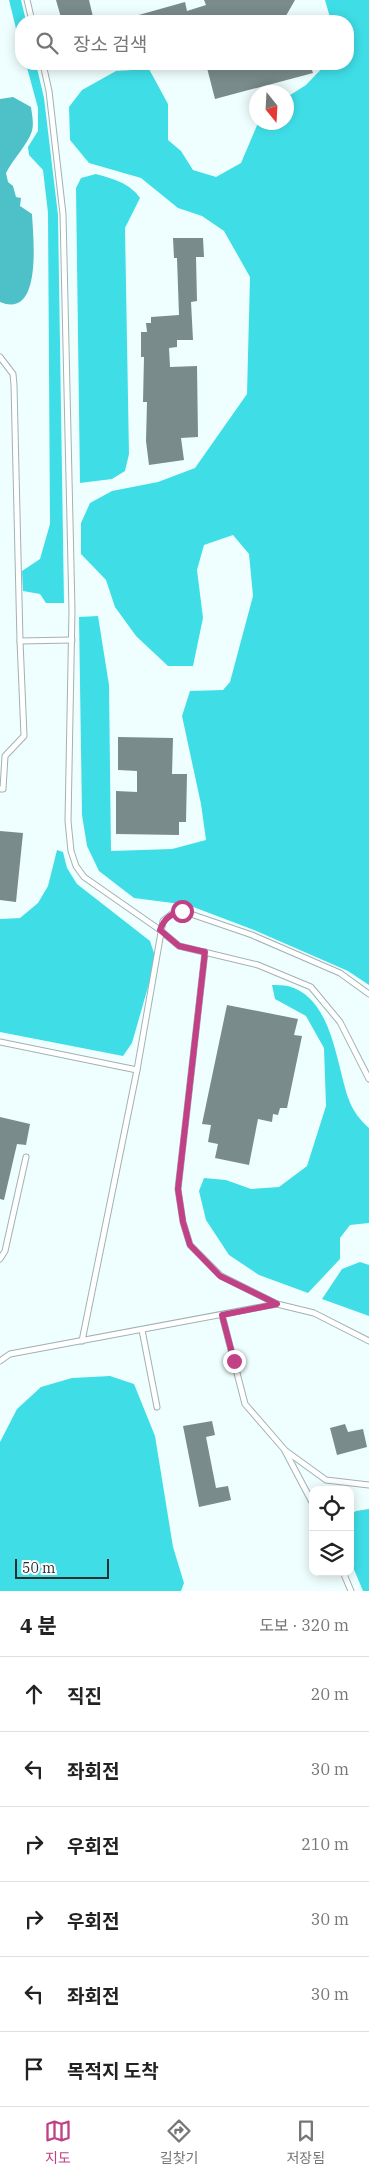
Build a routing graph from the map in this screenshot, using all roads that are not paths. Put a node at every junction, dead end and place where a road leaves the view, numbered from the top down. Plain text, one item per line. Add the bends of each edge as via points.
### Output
1 (27, 0) edge
2 (31, 15) edge
3 (44, 70) edge
4 (0, 357) edge
5 (72, 640) junction
6 (20, 641) junction
7 (0, 789) edge
8 (160, 930) junction
9 (205, 952) junction
10 (369, 994) edge
11 (0, 1042) edge
12 (136, 1070) junction
13 (369, 1079) edge
14 (26, 1157) dead end
15 (0, 1258) edge
16 (277, 1304) junction
17 (222, 1315) junction
18 (142, 1330) junction
19 (82, 1341) junction
20 (369, 1341) edge
21 (0, 1361) edge
22 (157, 1407) dead end
23 (284, 1449) junction
24 (369, 1485) edge
25 (309, 1496) edge
26 (345, 1576) edge
27 (351, 1591) edge

1 - 2 lane
3 - 5 lane via 63,214
4 - 6 lane via 13,374 14,385
5 - 6 lane
5 - 8 lane via 68,821 71,850 84,877
6 - 7 lane via 24,736 6,756 3,789
8 - 9 lane via 179,946
8 - 10 lane via 163,921 182,911 252,935 340,973
8 - 12 lane
9 - 13 lane via 258,965 311,987 340,1022
9 - 16 lane via 178,1189 183,1222 190,1245 220,1276
11 - 12 lane
12 - 19 lane
14 - 15 lane via 5,1251
16 - 17 lane
16 - 20 lane via 314,1313
17 - 18 lane
17 - 23 lane via 245,1404
18 - 19 lane
18 - 22 lane
19 - 21 lane via 10,1354
23 - 24 lane via 326,1480
23 - 25 lane
26 - 27 lane

